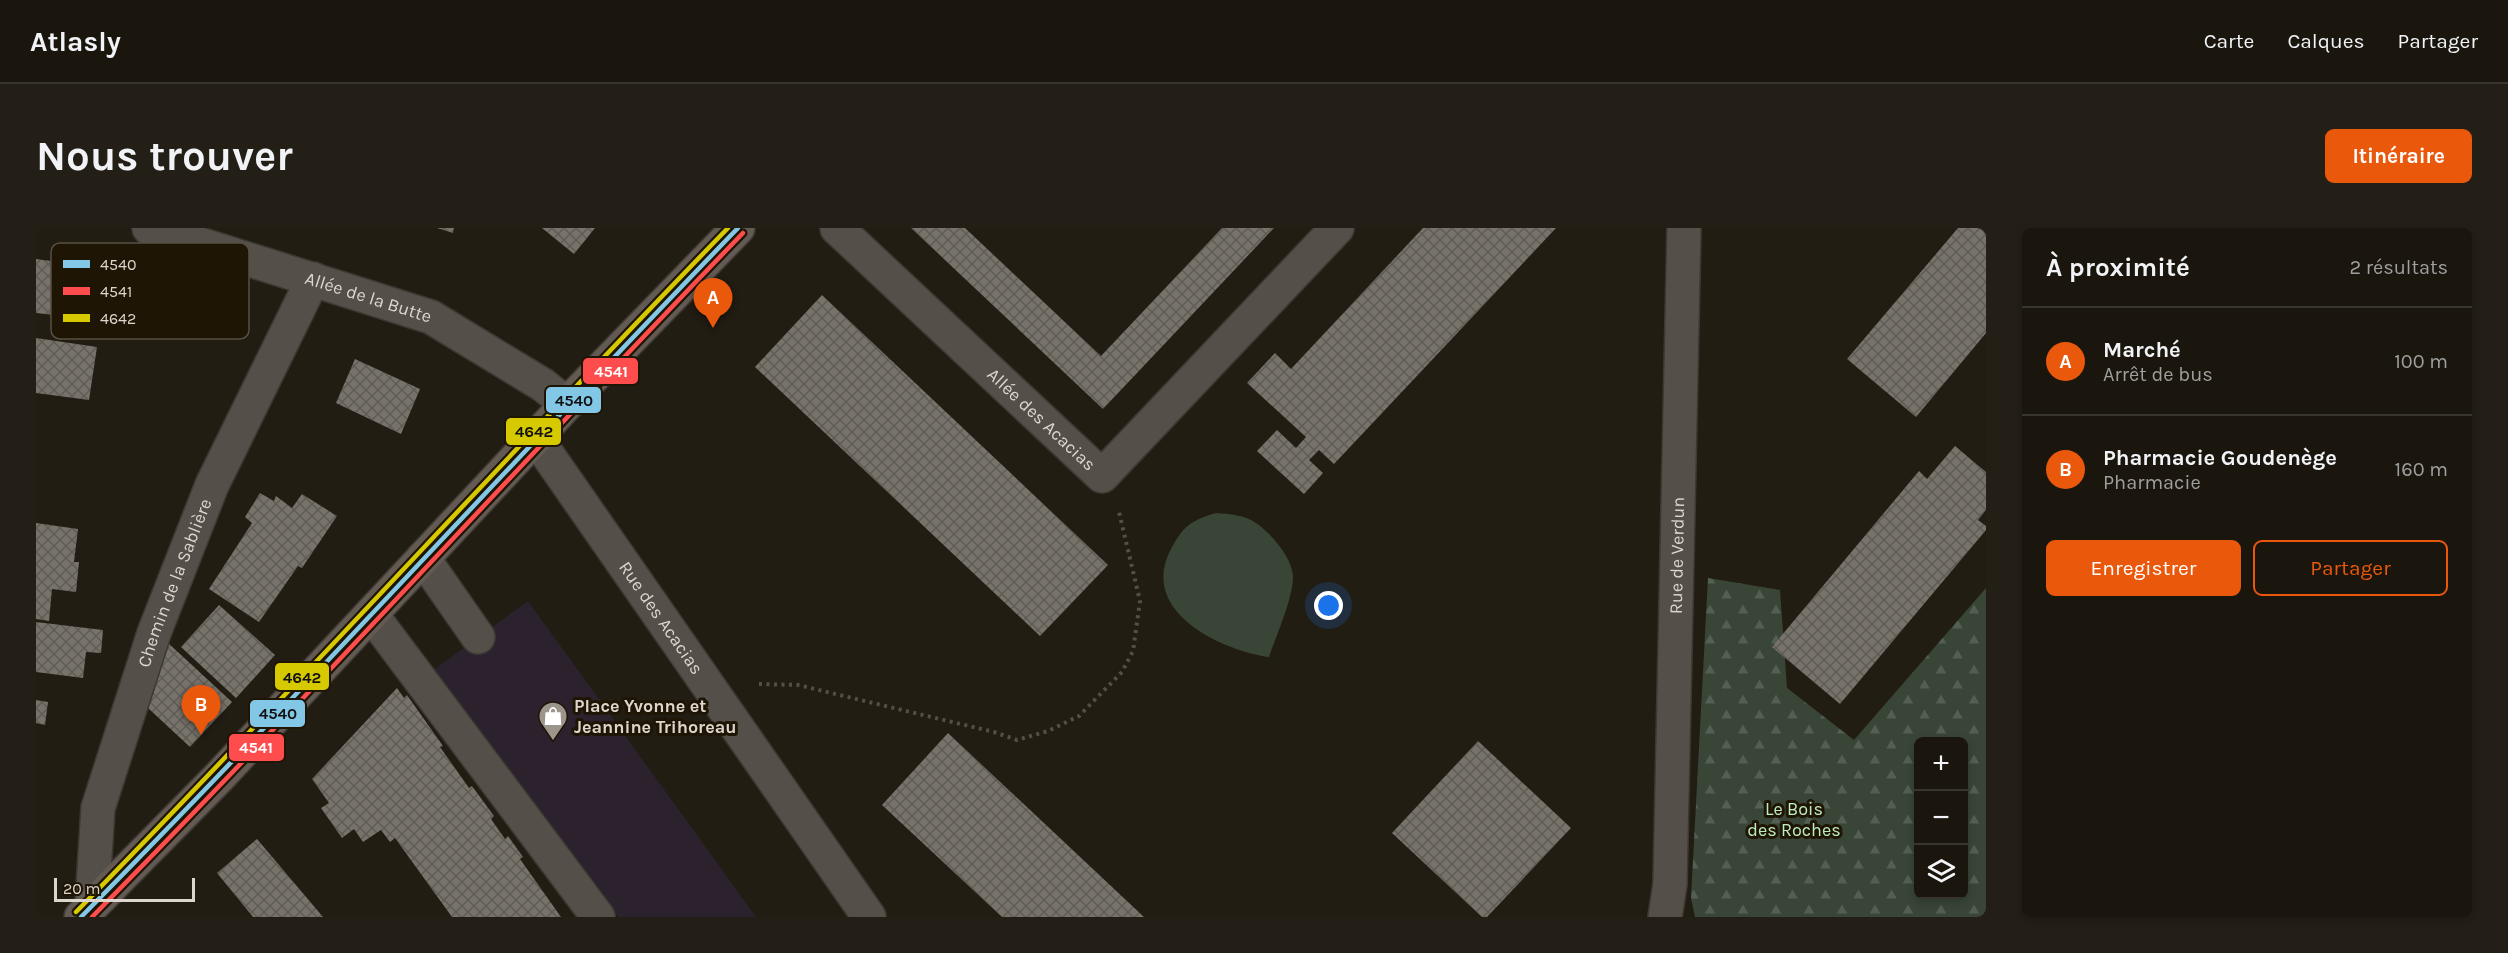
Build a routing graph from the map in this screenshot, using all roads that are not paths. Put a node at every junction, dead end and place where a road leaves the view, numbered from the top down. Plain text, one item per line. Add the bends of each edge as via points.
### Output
1 (149, 228) edge
2 (738, 228) edge
3 (837, 228) edge
4 (1337, 228) edge
5 (1684, 228) edge
6 (197, 243) edge
7 (249, 259) edge
8 (313, 279) junction
9 (567, 404) junction
10 (536, 438) junction
11 (423, 558) junction
12 (371, 614) junction
13 (478, 637) dead end
14 (1670, 884) junction
15 (87, 910) edge
16 (598, 917) edge
17 (869, 917) edge
18 (1665, 917) edge
19 (1682, 917) edge

1 - 6 street, Allée de la Butte
2 - 9 main road
3 - 4 street, Allée des Acacias via 1102,476
5 - 14 street, Rue de Verdun
7 - 8 street, Allée de la Butte
8 - 9 street, Allée de la Butte via 431,317 543,385
8 - 15 street, Chemin de la Sablière via 212,485 154,633 98,808
9 - 10 main road
10 - 11 main road
10 - 17 street, Rue des Acacias
11 - 12 main road
11 - 13 street
12 - 15 main road via 219,777
12 - 16 street
14 - 18 street, Rue de Verdun
14 - 19 street, Rue de Verdun

